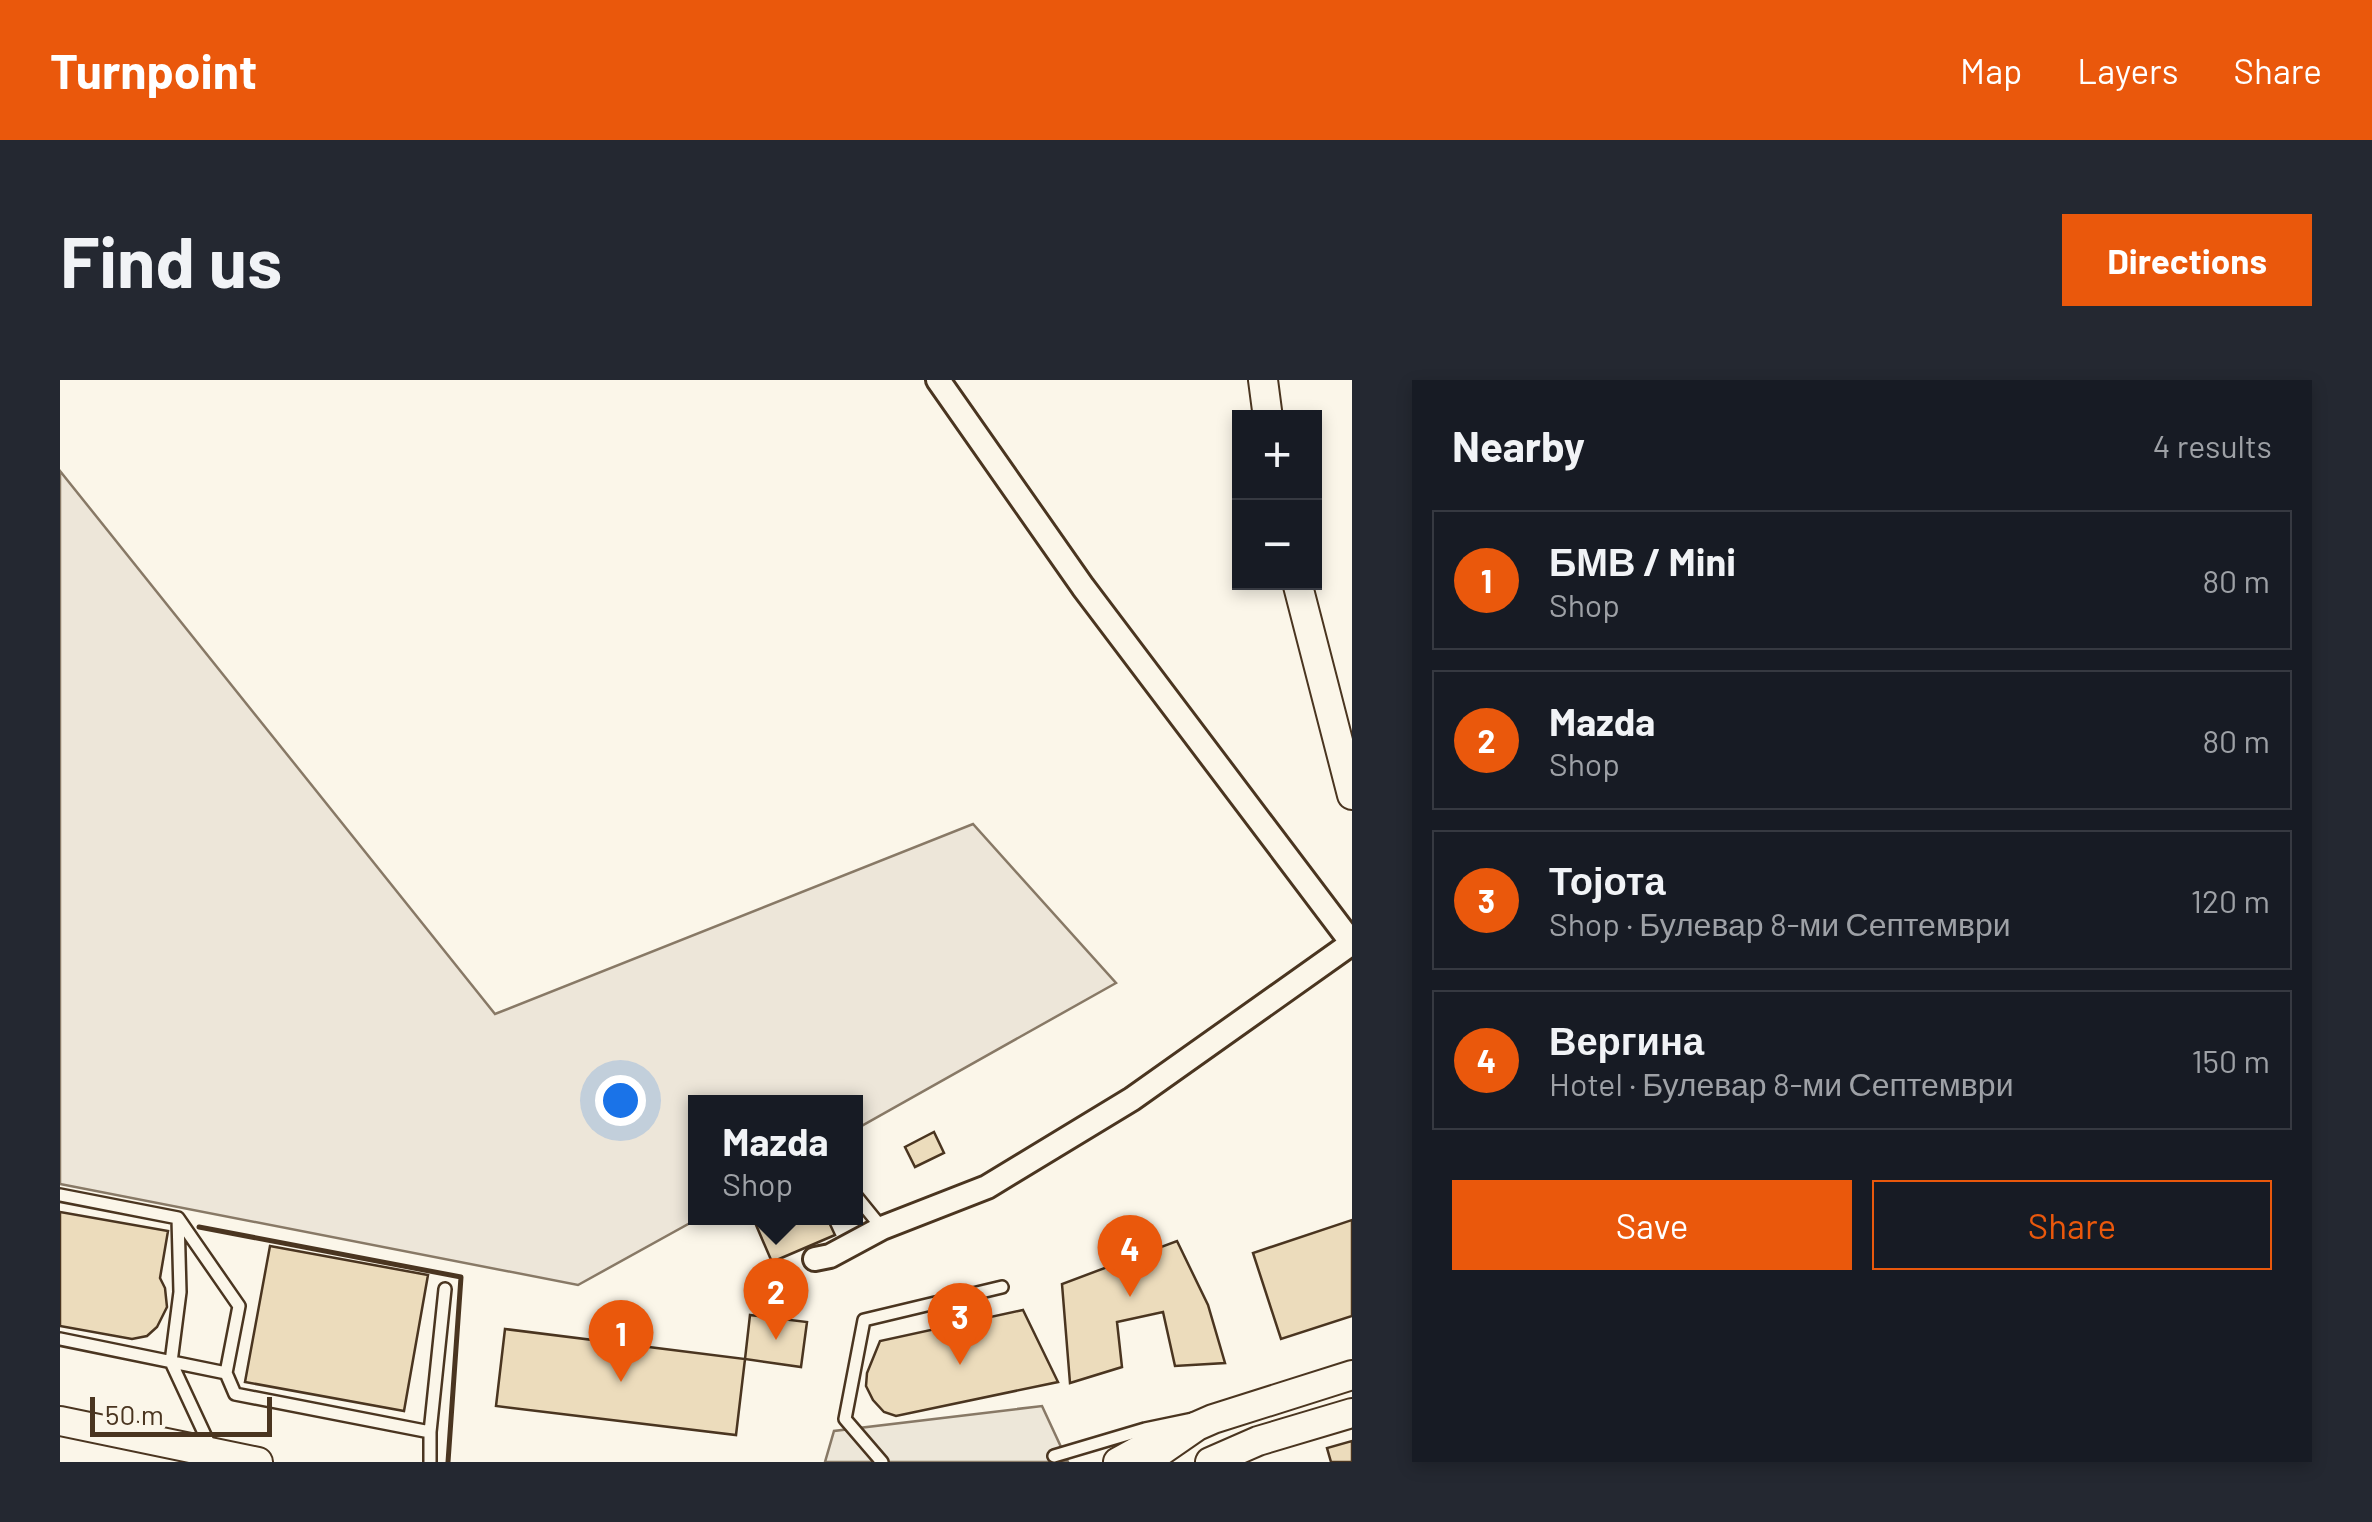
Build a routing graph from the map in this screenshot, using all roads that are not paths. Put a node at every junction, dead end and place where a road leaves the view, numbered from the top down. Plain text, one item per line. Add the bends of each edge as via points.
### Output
1 (938, 380) edge
2 (1263, 380) edge
3 (1267, 410) edge
4 (1298, 590) edge
5 (1352, 795) edge
6 (60, 1195) edge
7 (863, 1205) edge
8 (178, 1218) junction
9 (882, 1228) junction
10 (815, 1259) dead end
11 (1002, 1286) dead end
12 (446, 1289) dead end
13 (60, 1339) edge
14 (171, 1362) junction
15 (226, 1373) junction
16 (1352, 1375) edge
17 (1232, 1412) junction
18 (1352, 1412) edge
19 (60, 1421) edge
20 (1197, 1426) junction
21 (430, 1432) junction
22 (1054, 1456) dead end
23 (206, 1458) edge
24 (258, 1462) edge
25 (430, 1462) edge
26 (882, 1462) edge
27 (1118, 1462) edge
28 (1144, 1462) edge
29 (1210, 1462) edge

1 - 9 street via 1083,588 1352,943 1070,1137 987,1187
2 - 3 street
4 - 5 street
6 - 8 lane
7 - 9 lane
8 - 14 lane via 180,1292
8 - 15 lane via 239,1306
9 - 10 street
11 - 26 lane via 864,1320 844,1419
12 - 21 lane
13 - 14 lane
14 - 15 lane
14 - 23 lane
15 - 21 lane via 235,1394
16 - 17 street
17 - 20 street
17 - 22 lane via 1145,1428
18 - 29 street
19 - 23 street
20 - 27 street
20 - 28 street
21 - 25 lane
23 - 24 street

